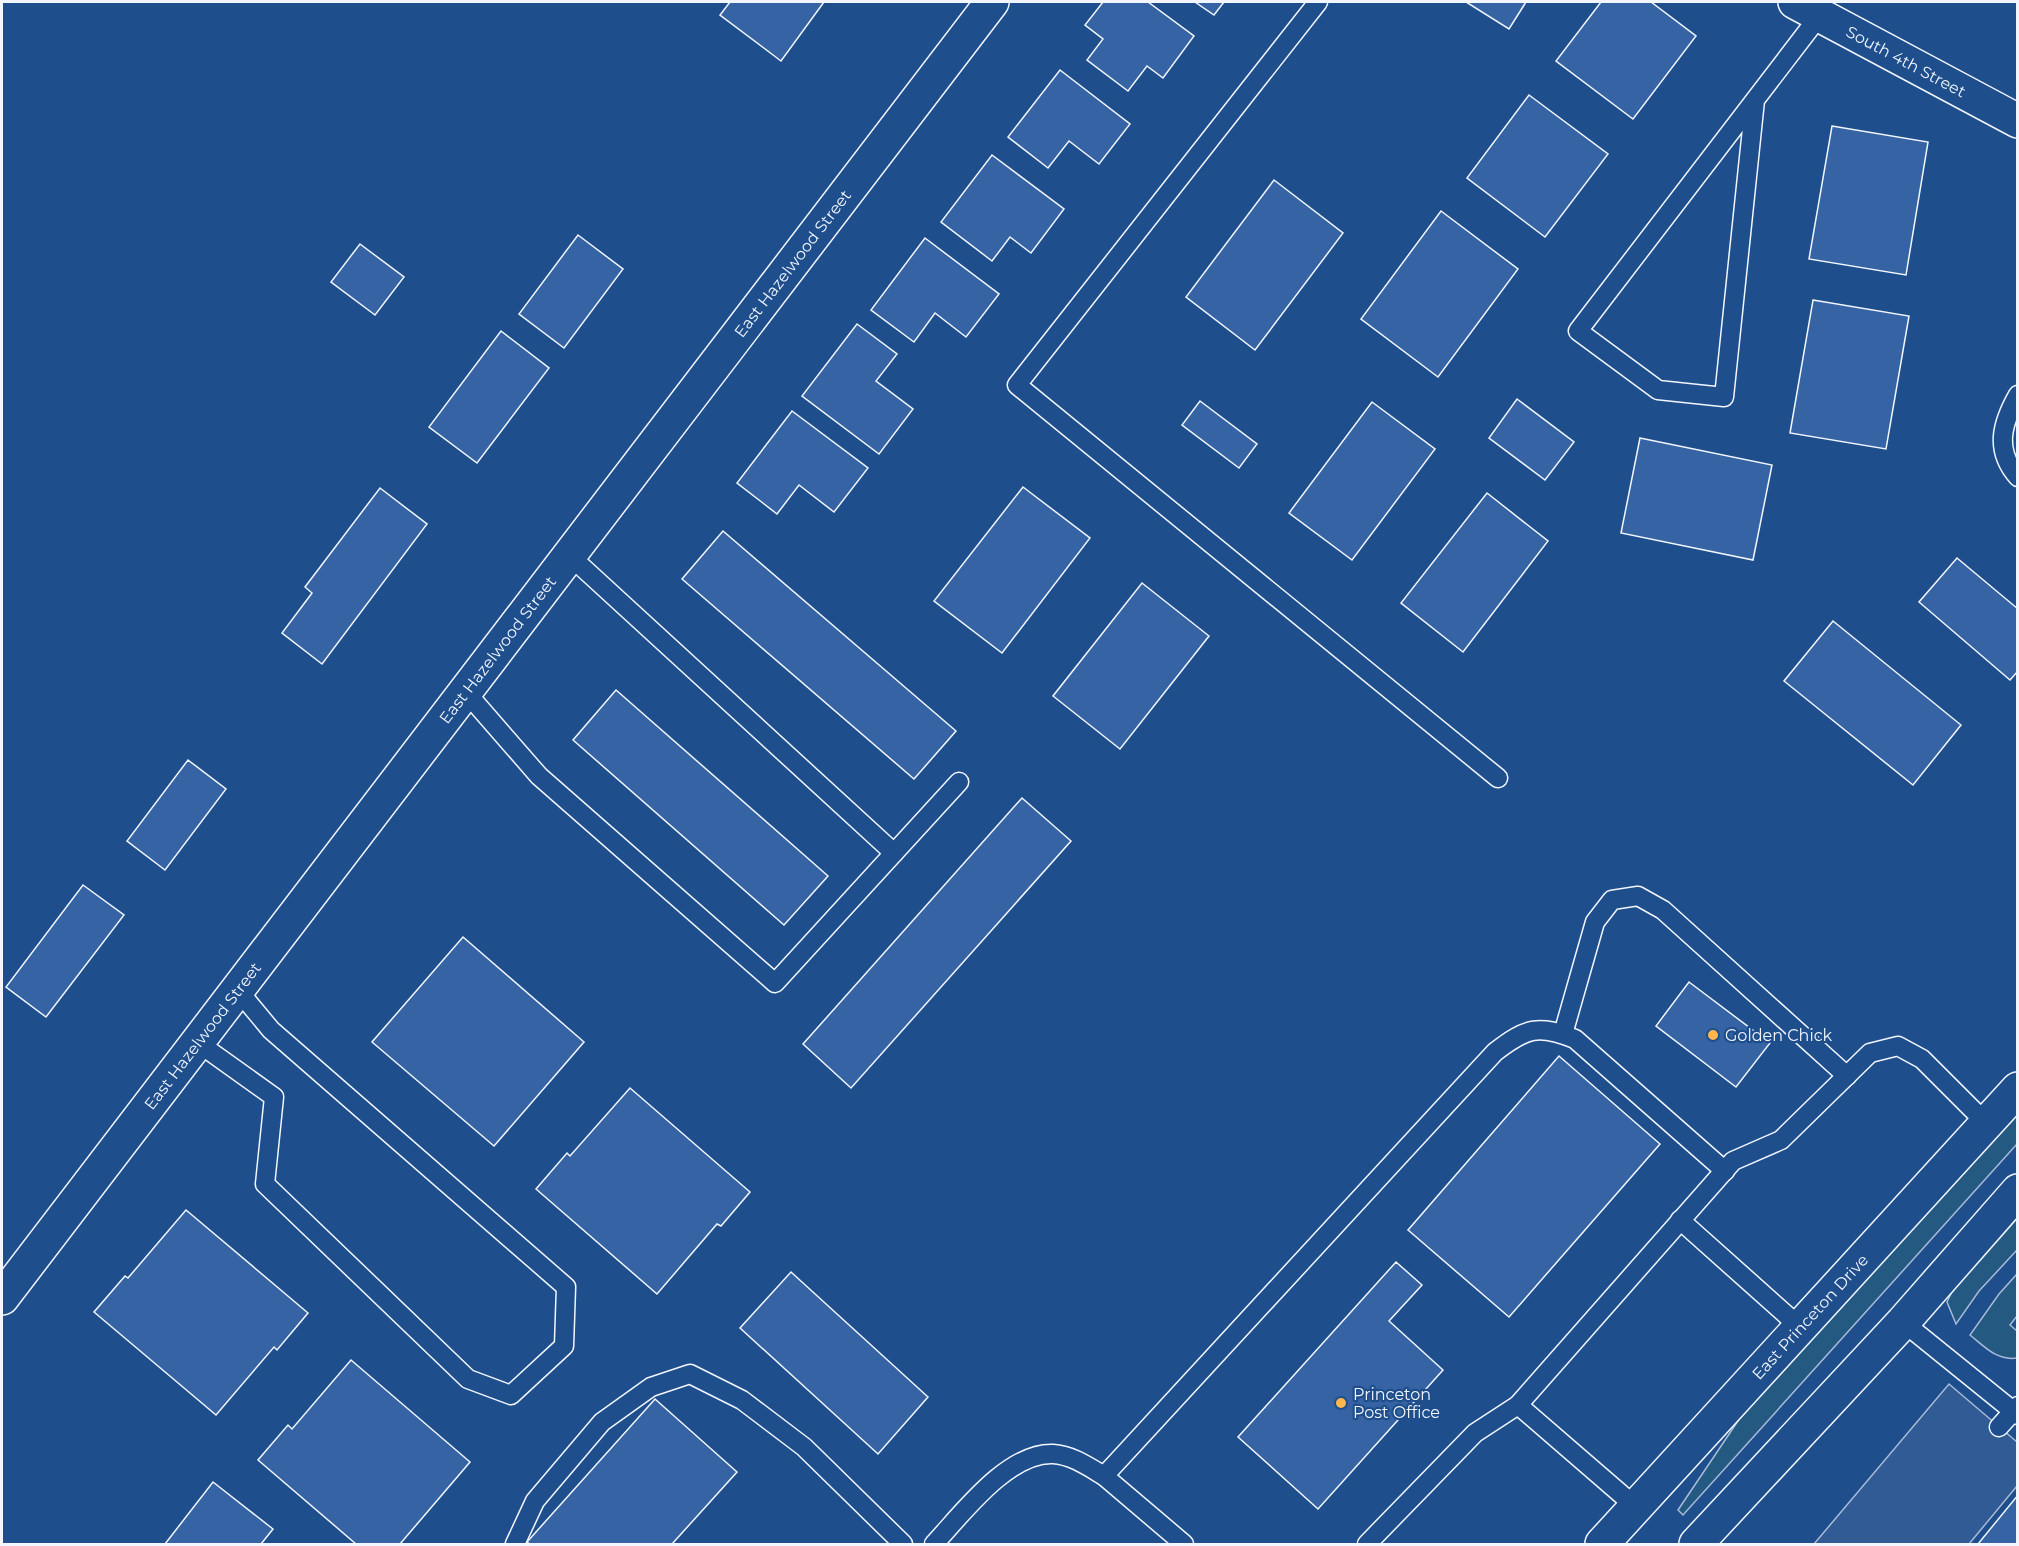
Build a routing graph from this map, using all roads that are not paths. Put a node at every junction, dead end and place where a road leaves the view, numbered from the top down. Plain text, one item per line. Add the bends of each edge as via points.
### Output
1 (992, 2) edge
2 (1318, 2) edge
3 (1808, 8) edge
4 (1755, 100) junction
5 (2018, 121) edge
6 (2018, 396) edge
7 (2018, 477) edge
8 (568, 555) junction
9 (465, 691) junction
10 (1498, 778) dead end
11 (959, 782) dead end
12 (894, 853) junction
13 (237, 989) junction
14 (1563, 1034) junction
15 (197, 1042) junction
16 (1847, 1076) junction
17 (2018, 1089) edge
18 (1986, 1123) junction
19 (1725, 1171) junction
20 (2018, 1191) edge
21 (1680, 1221) junction
22 (2, 1298) edge
23 (1903, 1322) junction
24 (1801, 1328) junction
25 (1518, 1405) junction
26 (2016, 1411) edge
27 (2000, 1426) dead end
28 (1104, 1476) junction
29 (1635, 1507) junction
30 (515, 1545) edge
31 (903, 1545) edge
32 (934, 1545) edge
33 (1184, 1545) edge
34 (1367, 1545) edge
35 (1602, 1545) edge
36 (1696, 1545) edge

1 - 8 main road, East Hazelwood Street
2 - 10 lane via 1017,385
3 - 4 lane
3 - 5 main road, South 4th Street
4 - 4 lane via 1578,331 1658,390 1724,397
6 - 7 lane via 2001,430 2004,453
8 - 9 main road, East Hazelwood Street
8 - 12 lane
9 - 12 lane via 539,776 775,983
9 - 13 main road, East Hazelwood Street
11 - 12 lane
13 - 15 main road, East Hazelwood Street
13 - 15 lane via 271,1030 566,1287 564,1346 512,1395 468,1379 265,1184 274,1097
14 - 16 lane via 1595,922 1612,900 1638,896 1663,910
14 - 19 lane via 1575,1040
14 - 28 lane via 1550,1029 1518,1034 1495,1052
15 - 22 main road, East Hazelwood Street
16 - 18 lane via 1870,1053 1898,1046 1922,1059
16 - 19 lane via 1781,1140 1733,1161
17 - 18 main road, East Princeton Drive
18 - 24 main road, East Princeton Drive
19 - 21 lane
20 - 23 main road
21 - 24 lane
21 - 25 lane
23 - 26 lane
23 - 36 main road
24 - 29 main road, East Princeton Drive
25 - 29 lane
25 - 34 lane via 1475,1433
26 - 27 lane
28 - 32 lane via 1073,1458 1053,1454 1029,1458 988,1485
28 - 33 lane
29 - 35 main road, East Princeton Drive
30 - 31 lane via 535,1501 602,1422 651,1387 690,1374 742,1400 804,1447

